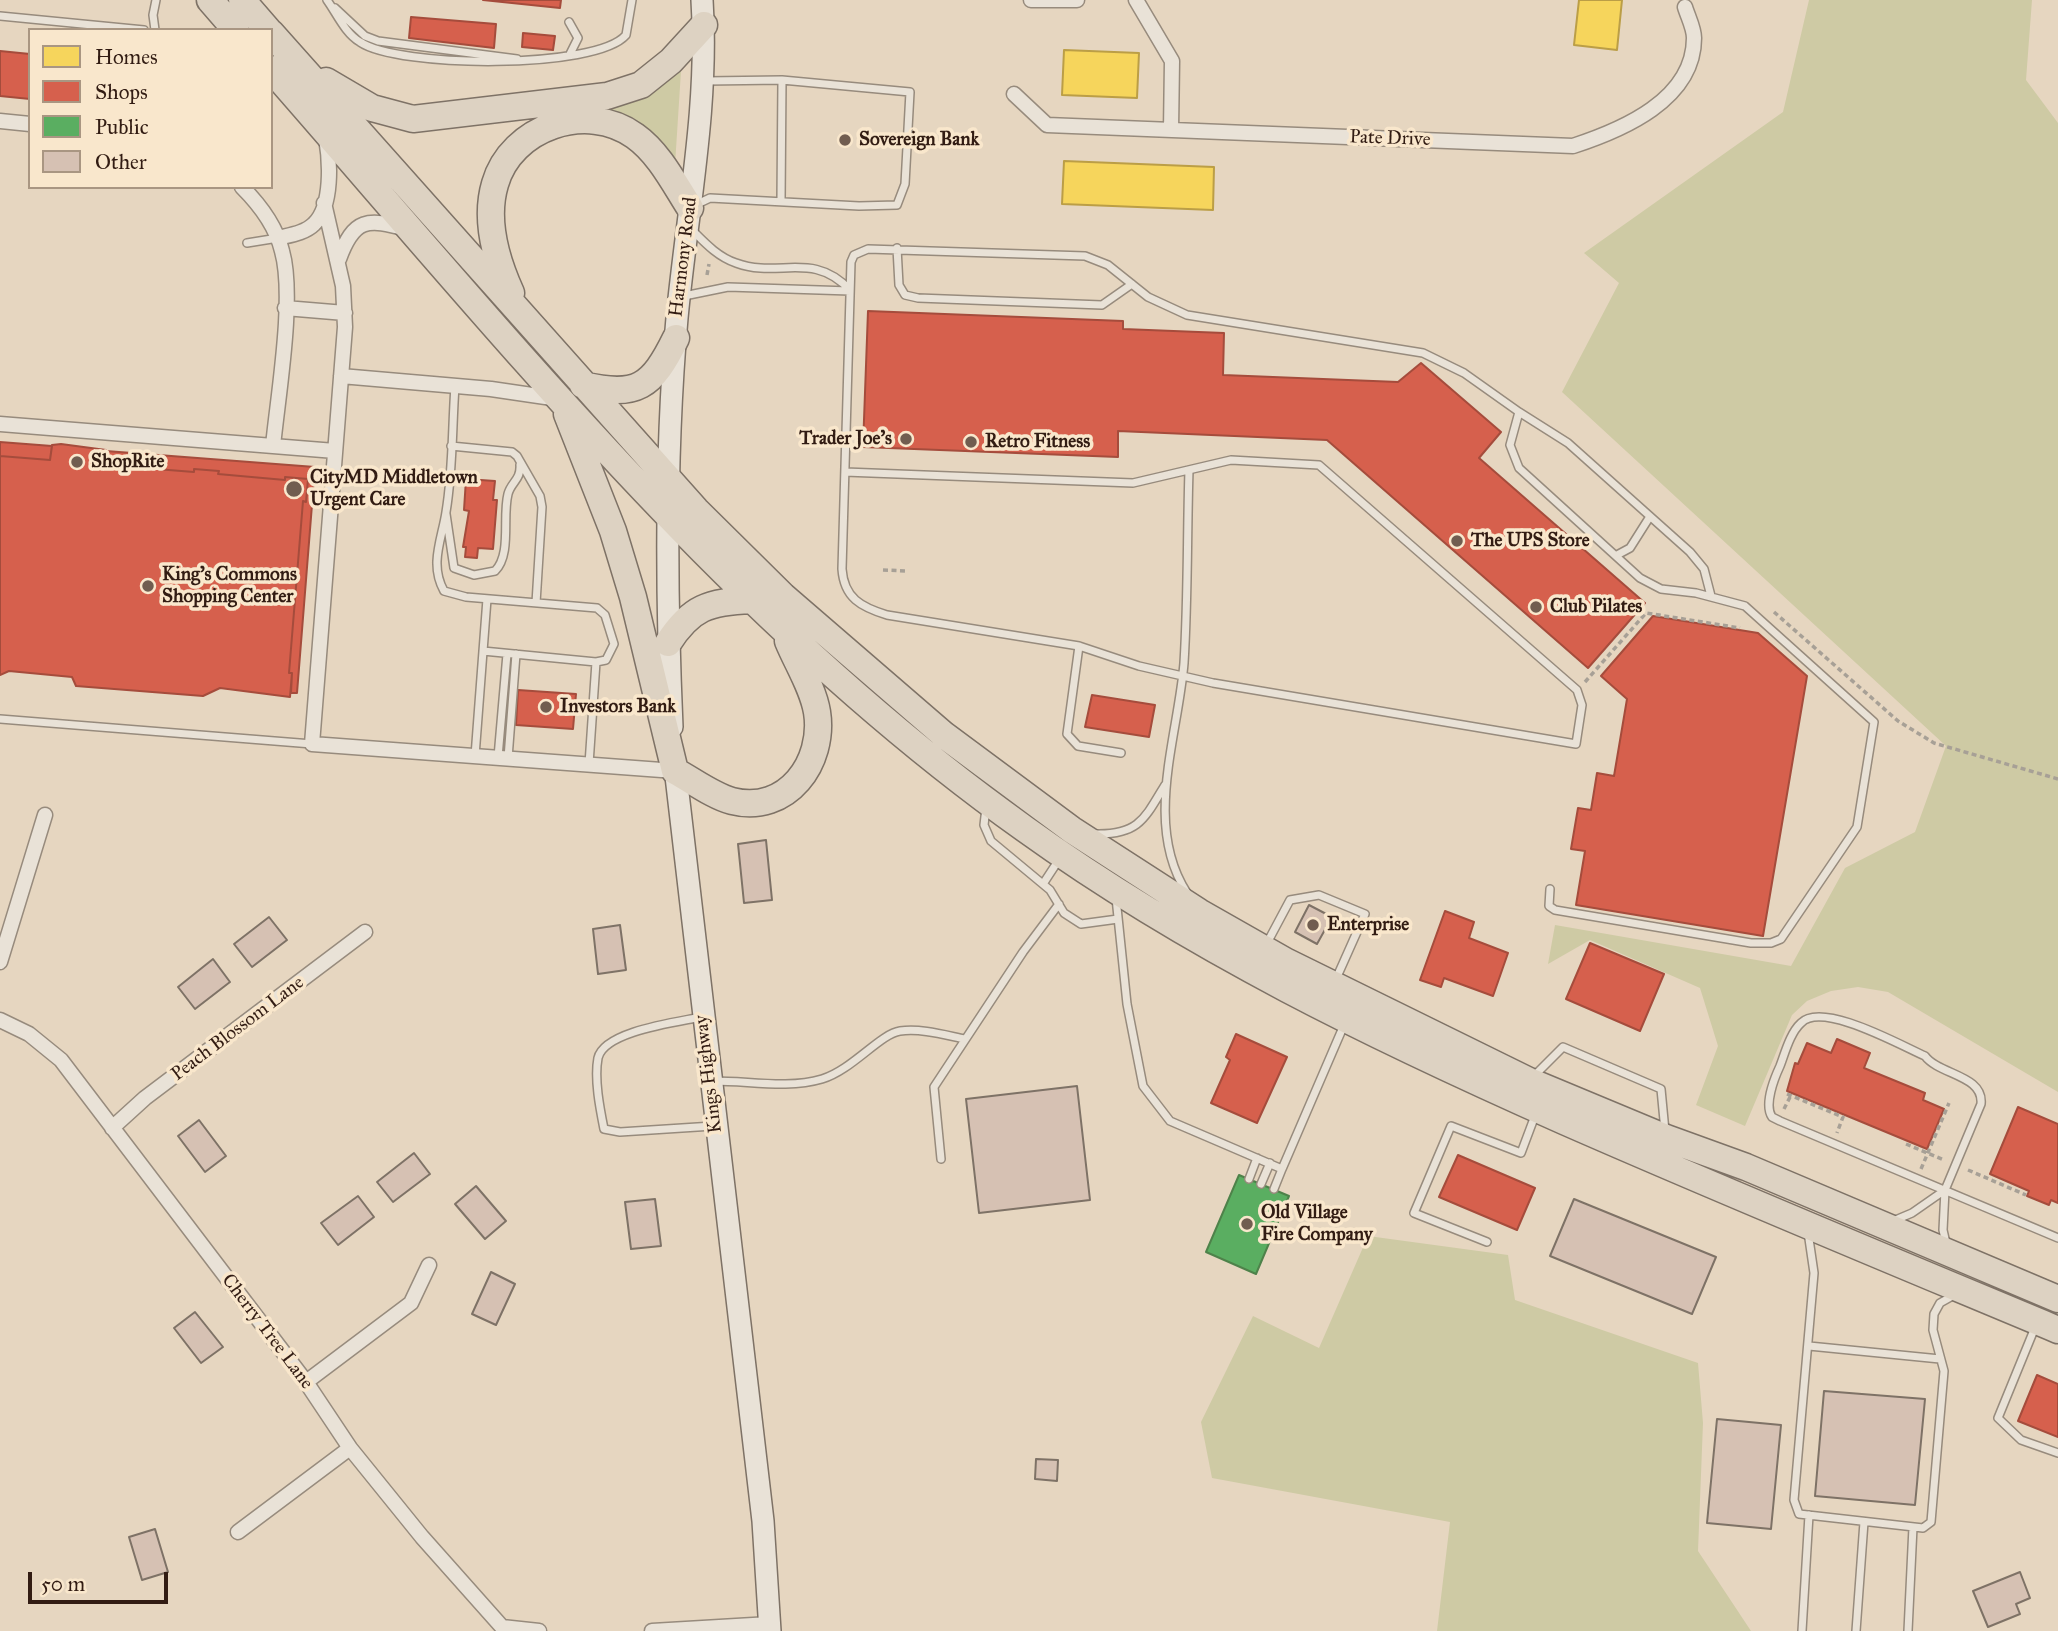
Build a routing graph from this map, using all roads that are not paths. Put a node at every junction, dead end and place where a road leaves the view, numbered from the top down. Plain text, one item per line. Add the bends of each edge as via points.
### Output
1 (156, 0) edge
2 (210, 0) edge
3 (242, 0) edge
4 (632, 0) edge
5 (1031, 0) edge
6 (1077, 0) edge
7 (1136, 0) edge
8 (328, 2) edge
9 (1685, 7) dead end
10 (703, 13) edge
11 (0, 16) edge
12 (569, 22) dead end
13 (123, 28) edge
14 (155, 28) edge
15 (234, 28) edge
16 (266, 28) edge
17 (273, 40) edge
18 (569, 55) junction
19 (283, 65) edge
20 (782, 80) junction
21 (704, 81) junction
22 (1014, 94) dead end
23 (0, 121) edge
24 (28, 124) edge
25 (324, 129) junction
26 (1171, 130) junction
27 (244, 189) edge
28 (781, 201) junction
29 (324, 203) junction
30 (689, 217) junction
31 (413, 231) junction
32 (278, 238) junction
33 (247, 243) dead end
34 (897, 248) junction
35 (339, 259) junction
36 (1132, 284) junction
37 (850, 291) junction
38 (679, 298) junction
39 (285, 308) junction
40 (345, 313) junction
41 (521, 314) junction
42 (676, 338) junction
43 (341, 376) junction
44 (455, 386) junction
45 (572, 392) junction
46 (1519, 412) junction
47 (0, 424) edge
48 (273, 446) junction
49 (451, 446) junction
50 (335, 451) junction
51 (517, 456) junction
52 (1189, 470) junction
53 (845, 472) junction
54 (667, 478) junction
55 (446, 513) junction
56 (667, 515) junction
57 (1650, 518) junction
58 (1617, 555) junction
59 (1711, 596) junction
60 (487, 599) junction
61 (751, 600) junction
62 (536, 603) junction
63 (784, 632) junction
64 (668, 643) junction
65 (1079, 646) junction
66 (483, 651) junction
67 (507, 653) junction
68 (516, 654) junction
69 (596, 662) junction
70 (1182, 677) junction
71 (0, 719) edge
72 (312, 744) junction
73 (1121, 753) dead end
74 (475, 756) junction
75 (503, 758) junction
76 (589, 764) junction
77 (675, 771) junction
78 (1166, 784) junction
79 (986, 801) junction
80 (45, 815) dead end
81 (1072, 830) junction
82 (1062, 854) junction
83 (1043, 884) junction
84 (1550, 889) dead end
85 (1115, 890) junction
86 (1059, 904) junction
87 (1199, 912) junction
88 (1118, 919) junction
89 (365, 932) dead end
90 (1264, 949) junction
91 (0, 962) edge
92 (1345, 1001) junction
93 (702, 1017) junction
94 (0, 1020) edge
95 (965, 1039) junction
96 (710, 1081) junction
97 (1530, 1081) junction
98 (1538, 1109) junction
99 (715, 1126) junction
100 (112, 1128) junction
101 (1666, 1138) junction
102 (1257, 1158) junction
103 (941, 1159) dead end
104 (1270, 1163) junction
105 (1282, 1169) junction
106 (1249, 1179) dead end
107 (1261, 1184) dead end
108 (1274, 1189) dead end
109 (1945, 1190) junction
110 (1807, 1224) junction
111 (1880, 1224) junction
112 (2058, 1238) edge
113 (1487, 1242) dead end
114 (1961, 1258) junction
115 (429, 1265) dead end
116 (1964, 1290) junction
117 (2058, 1299) edge
118 (2048, 1326) edge
119 (1809, 1346) junction
120 (1940, 1359) junction
121 (306, 1382) junction
122 (351, 1448) junction
123 (2058, 1453) edge
124 (1809, 1515) junction
125 (1864, 1522) junction
126 (1913, 1527) junction
127 (238, 1532) dead end
128 (770, 1628) edge
129 (501, 1629) edge
130 (539, 1631) edge
131 (652, 1631) edge
132 (1802, 1631) edge
133 (1856, 1631) edge
134 (1908, 1631) edge

1 - 14 lane
2 - 15 highway
3 - 16 highway
4 - 18 lane via 630,24 622,40 602,51
5 - 6 street
7 - 26 street via 1172,61
8 - 18 lane via 378,41 522,61
9 - 26 street, Pate Drive via 1694,36 1692,63 1676,86 1651,110 1616,132 1573,146
10 - 19 highway via 671,61 641,85 624,92 435,118 413,119 372,108
10 - 21 street, Harmony Road
11 - 13 lane
12 - 18 lane via 578,38
17 - 19 highway
19 - 25 highway
19 - 41 highway
20 - 21 lane
20 - 28 lane
20 - 28 lane via 910,92 905,184 897,205
21 - 30 street, Harmony Road
22 - 26 street, Pate Drive via 1047,125
23 - 24 street
25 - 29 street via 328,165
25 - 31 highway
27 - 32 street
28 - 30 lane via 710,198
29 - 32 street via 314,224
29 - 35 street
30 - 37 lane via 710,248 736,264 825,270
30 - 38 street, Harmony Road
30 - 41 highway via 653,151 634,135 614,125 579,120 540,130 510,156 499,173 491,201 495,252
31 - 35 street via 362,223 351,231
31 - 45 highway
32 - 33 lane
32 - 39 street via 285,264
34 - 36 lane via 1085,256 1108,265
34 - 36 lane via 898,285 905,295 918,298 1102,305
34 - 37 lane via 868,249 854,255
35 - 40 street
36 - 46 lane via 1187,316 1423,353 1464,373
37 - 38 lane via 728,287
37 - 53 lane
38 - 42 street, Harmony Road
39 - 40 street
39 - 48 street
40 - 43 street
41 - 45 highway
42 - 45 highway via 662,367 643,384 620,392
42 - 54 street, Harmony Road
43 - 44 street
43 - 50 street
44 - 45 street
44 - 49 lane
45 - 54 highway
45 - 56 highway
45 - 77 highway via 625,570
46 - 57 lane via 1569,443
46 - 58 lane via 1510,445 1519,468
47 - 48 street
48 - 50 street
49 - 51 lane via 505,450
49 - 55 lane
50 - 72 street
51 - 55 lane via 520,476 508,494 502,559 495,571 474,575 454,568
51 - 62 lane via 542,501
52 - 53 lane via 1133,483
52 - 70 lane
52 - 70 lane via 1231,460 1318,465 1577,690 1582,705 1576,744
53 - 65 lane via 843,580 860,606 887,615
54 - 56 street, Harmony Road
54 - 81 highway via 813,622 944,735
55 - 60 lane via 439,537 438,581 443,591 453,596
56 - 61 highway
56 - 64 street, Kings Highway
57 - 58 lane via 1630,548
57 - 59 lane via 1704,569
58 - 59 lane via 1640,578 1661,589
59 - 84 lane via 1745,606 1761,618 1874,722 1857,827 1788,932 1771,943 1555,910 1548,902
60 - 62 lane
60 - 66 lane
61 - 63 highway
61 - 64 highway via 699,608
62 - 69 lane via 601,610 614,644 606,660
63 - 77 highway via 816,709 818,731 806,772 780,796 748,804 727,799
63 - 79 highway
64 - 77 street, Kings Highway
65 - 70 lane
65 - 73 lane via 1067,734 1078,746
66 - 67 lane
66 - 74 lane
67 - 68 lane
67 - 75 lane
68 - 69 lane
68 - 75 lane
69 - 76 lane
70 - 78 lane
71 - 72 lane
72 - 74 street
74 - 75 street
75 - 76 street
76 - 77 street
77 - 93 street, Kings Highway
78 - 81 lane via 1145,818 1129,831
78 - 87 lane via 1170,856
79 - 82 highway
79 - 83 lane via 984,825 991,841
80 - 91 street
81 - 87 highway
82 - 83 lane
82 - 85 highway
83 - 86 lane
85 - 88 lane
85 - 92 highway via 1285,989
86 - 88 lane via 1081,924
86 - 95 lane
87 - 90 highway
88 - 102 lane via 1127,1004 1143,1086 1170,1121
89 - 100 street, Peach Blossom Lane via 145,1098
90 - 92 highway
90 - 92 lane via 1290,900 1318,895 1365,914
92 - 97 highway
92 - 98 highway
92 - 105 lane
93 - 96 street, Kings Highway
93 - 99 lane via 642,1030 604,1048 598,1057 600,1109 604,1129 621,1132
94 - 100 street, Cherry Tree Lane via 29,1034 61,1060
95 - 96 lane via 898,1031 842,1072 821,1079 798,1085
95 - 103 lane via 934,1087
96 - 99 street, Kings Highway
97 - 101 highway
97 - 101 lane via 1563,1047 1661,1089
98 - 110 highway
98 - 113 lane via 1521,1153 1451,1126 1414,1213
99 - 128 street, Kings Highway via 763,1521
100 - 121 street, Cherry Tree Lane
101 - 111 highway
102 - 104 lane
102 - 106 lane
104 - 105 lane
104 - 107 lane
105 - 108 lane
109 - 109 lane via 1981,1104 1980,1093 1968,1081 1931,1065 1925,1056 1832,1016 1806,1019 1796,1029 1772,1083 1769,1110 1775,1119
109 - 111 lane via 1912,1213
109 - 112 lane
109 - 114 lane via 1945,1238
110 - 116 highway
110 - 119 lane via 1814,1273
111 - 114 highway
114 - 117 highway
115 - 121 street via 411,1303
116 - 118 highway
116 - 120 lane via 1940,1303 1934,1314
118 - 123 lane via 1998,1418 2021,1440
119 - 120 lane
119 - 124 lane via 1794,1500 1799,1514
120 - 126 lane via 1944,1371 1931,1521 1923,1528
121 - 122 street, Cherry Tree Lane
122 - 127 street
122 - 129 street, Cherry Tree Lane
124 - 125 lane
124 - 132 lane
125 - 126 lane
125 - 133 lane
126 - 134 lane
128 - 131 street
129 - 130 street, Cherry Tree Lane

